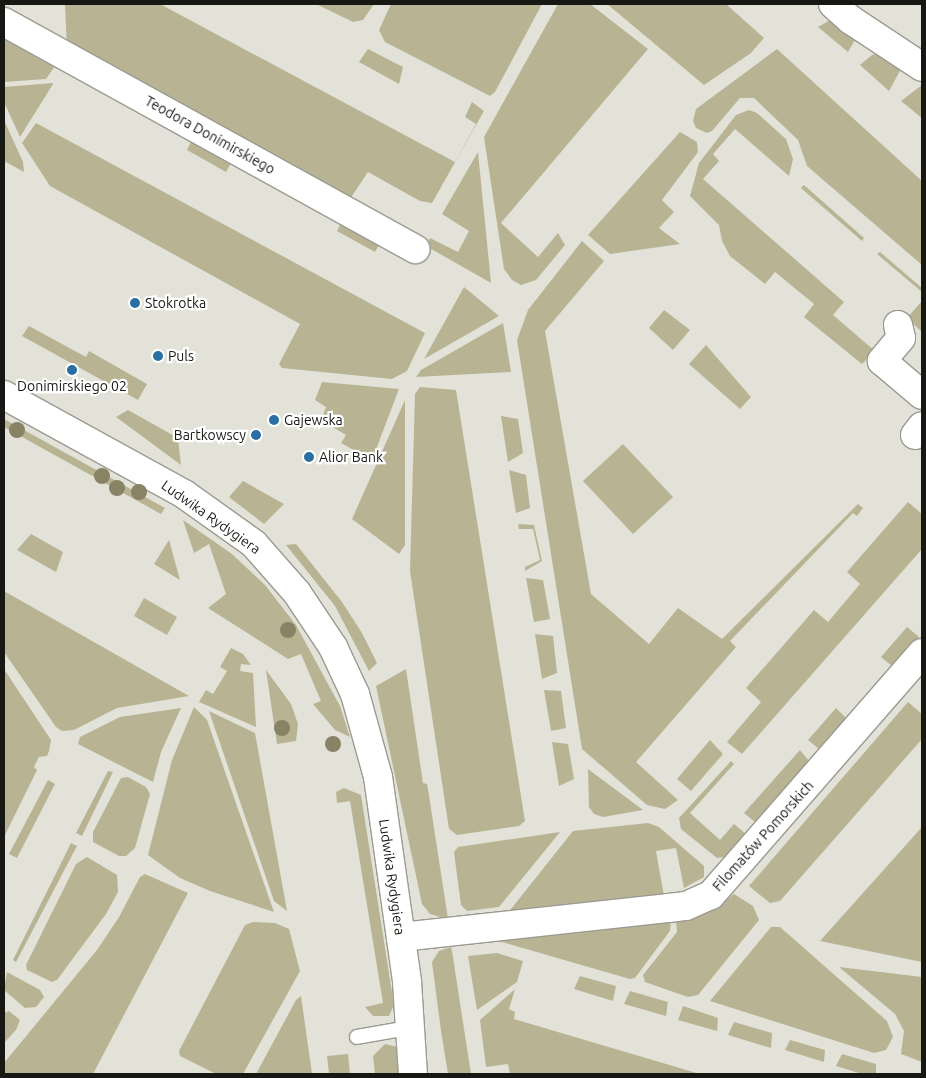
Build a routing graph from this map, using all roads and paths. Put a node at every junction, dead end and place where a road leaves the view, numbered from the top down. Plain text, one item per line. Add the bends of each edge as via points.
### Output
1 (834, 4) edge
2 (4, 22) edge
3 (922, 67) edge
4 (415, 249) dead end
5 (898, 325) dead end
6 (4, 395) edge
7 (922, 395) edge
8 (922, 653) edge
9 (400, 937) junction
10 (412, 1027) junction
11 (357, 1037) dead end
12 (413, 1074) edge
13 (433, 1074) edge

1 - 3 street via 851,20
2 - 4 street, Teodora Donimirskiego
5 - 7 street via 901,338 882,362
6 - 9 street, Ludwika Rydygiera via 184,494 254,544 302,600 333,647 355,694 378,777
8 - 9 street, Filomatów Pomorskich via 711,895 686,906
9 - 10 street, Ludwika Rydygiera
10 - 11 lane
10 - 12 street, Ludwika Rydygiera
10 - 13 street, Ludwika Rydygiera

